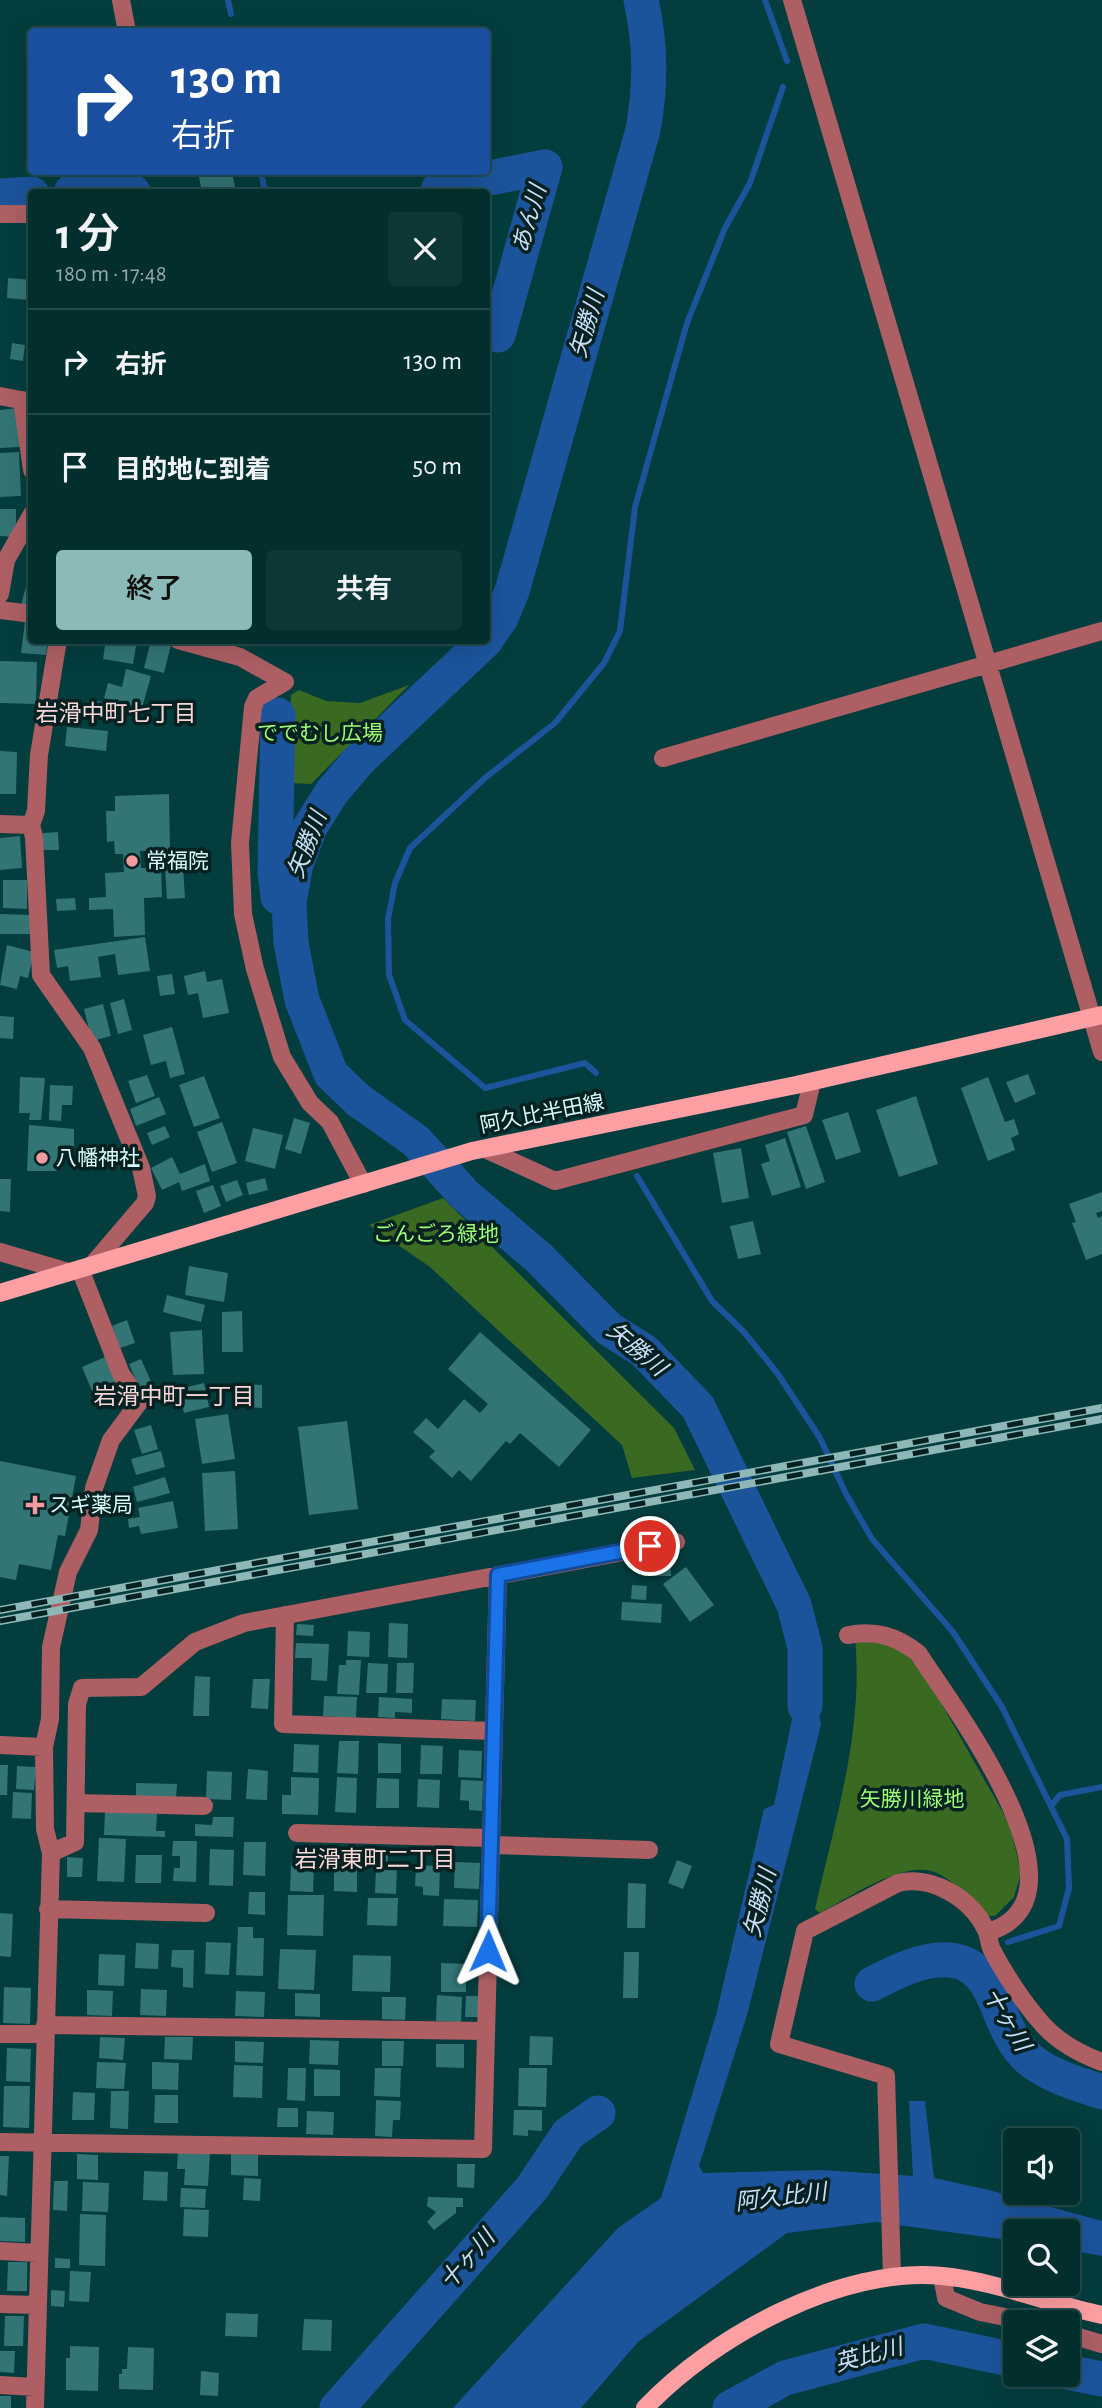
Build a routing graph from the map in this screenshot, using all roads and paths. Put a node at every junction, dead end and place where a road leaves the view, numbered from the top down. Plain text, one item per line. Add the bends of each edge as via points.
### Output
1 (121, 0) edge
2 (792, 0) edge
3 (126, 28) edge
4 (0, 214) edge
5 (28, 214) edge
6 (0, 397) edge
7 (27, 401) edge
8 (28, 521) edge
9 (0, 594) edge
10 (0, 610) edge
11 (28, 614) edge
12 (1102, 631) edge
13 (57, 644) edge
14 (193, 644) edge
15 (988, 663) junction
16 (663, 758) dead end
17 (0, 824) edge
18 (31, 825) junction
19 (1096, 1016) edge
20 (1102, 1052) edge
21 (812, 1082) junction
22 (479, 1150) junction
23 (363, 1184) junction
24 (0, 1252) edge
25 (80, 1268) junction
26 (0, 1293) edge
27 (676, 1542) dead end
28 (498, 1575) junction
29 (285, 1615) junction
30 (848, 1635) dead end
31 (494, 1731) junction
32 (0, 1745) edge
33 (44, 1747) junction
34 (76, 1803) junction
35 (204, 1806) dead end
36 (297, 1833) dead end
37 (491, 1841) junction
38 (649, 1850) dead end
39 (51, 1853) junction
40 (48, 1909) junction
41 (206, 1913) dead end
42 (988, 1932) junction
43 (44, 2029) junction
44 (486, 2031) junction
45 (0, 2034) edge
46 (1102, 2062) edge
47 (0, 2142) edge
48 (41, 2144) junction
49 (0, 2252) edge
50 (38, 2253) junction
51 (892, 2276) junction
52 (942, 2276) junction
53 (0, 2304) edge
54 (37, 2305) junction
55 (1102, 2315) edge
56 (1003, 2317) edge
57 (1080, 2338) edge
58 (1102, 2344) edge
59 (0, 2385) edge
60 (36, 2387) junction
61 (35, 2408) edge
62 (645, 2408) edge

1 - 3 street
2 - 15 street
4 - 5 street
6 - 7 street
8 - 9 street via 6,560
10 - 11 street
12 - 15 street
13 - 18 street
14 - 23 street via 286,675 257,698 253,707 240,843 243,914 282,1057 310,1103 330,1122
15 - 16 street
15 - 19 street
17 - 18 street
18 - 25 street via 41,975 92,1048 141,1168 147,1196
19 - 20 street
19 - 21 main road, 阿久比半田線
21 - 22 main road, 阿久比半田線
21 - 22 street via 804,1115 555,1181
22 - 23 main road, 阿久比半田線
23 - 25 main road, 阿久比半田線
24 - 25 street
25 - 26 main road, 阿久比半田線
25 - 33 street via 121,1374 140,1401 111,1440 94,1488 89,1530 68,1572 51,1647 50,1719
27 - 28 street
28 - 29 street
28 - 31 street
29 - 31 street via 283,1724
29 - 34 street via 244,1623 195,1642 141,1687 82,1688 76,1704
30 - 42 street via 883,1634 918,1653 992,1767 1020,1825 1031,1877 1023,1904 1001,1928
31 - 37 street
32 - 33 street
33 - 39 street via 45,1829
34 - 35 street
34 - 39 street via 75,1842
36 - 37 street
37 - 38 street
37 - 44 street
39 - 40 street
40 - 41 street
40 - 43 street
42 - 46 street via 991,1948 1044,2025 1077,2053
42 - 51 street via 957,1897 930,1881 915,1879 898,1882 805,1931 779,2044 886,2076
43 - 44 street
43 - 45 street
43 - 48 street
44 - 48 street via 483,2149
47 - 48 street
48 - 50 street
49 - 50 street
50 - 54 street
51 - 52 main road
51 - 62 main road via 818,2296 761,2323 708,2354
52 - 55 main road
52 - 56 street via 946,2298
53 - 54 street
54 - 60 street
57 - 58 street
59 - 60 street
60 - 61 street

